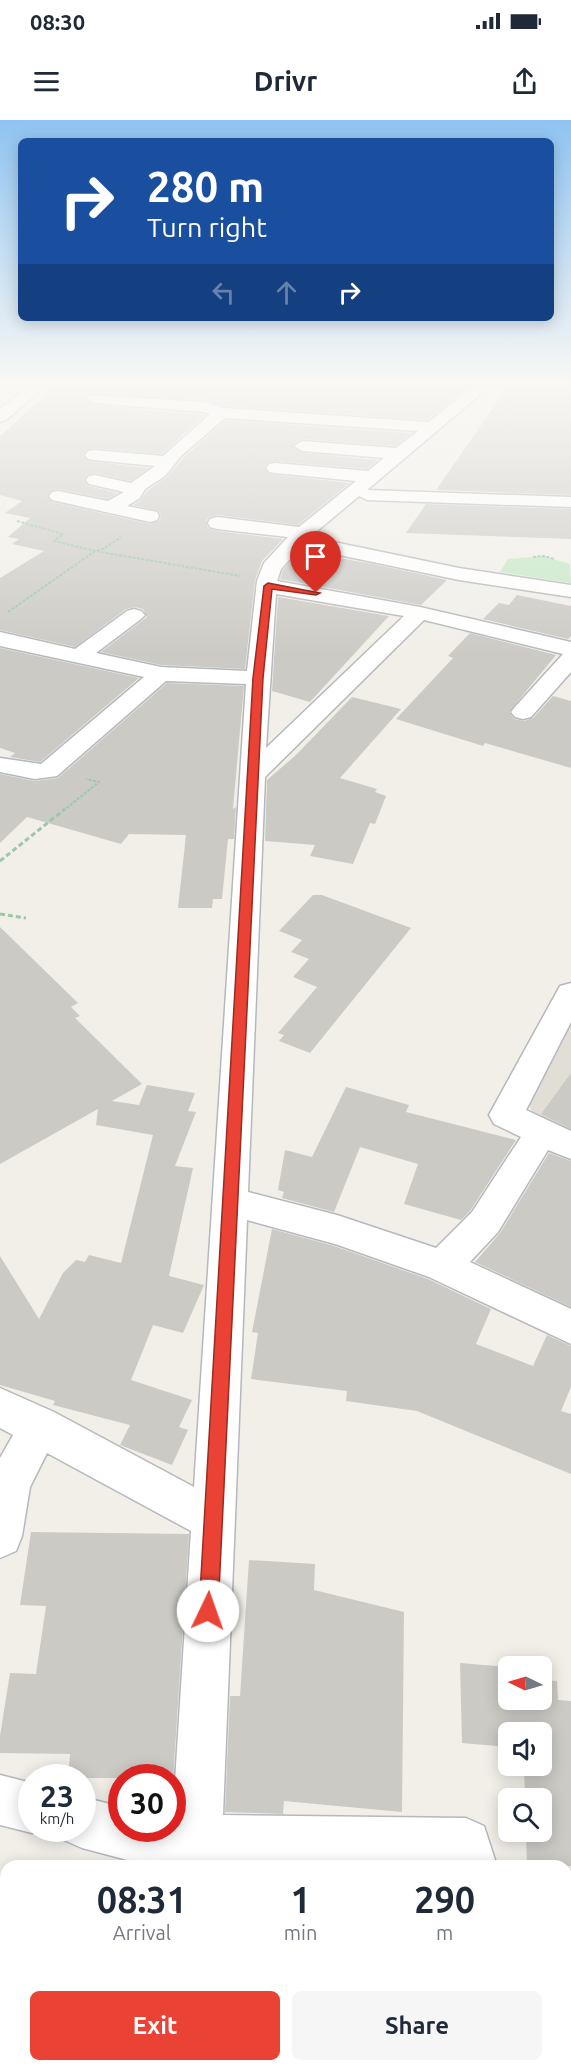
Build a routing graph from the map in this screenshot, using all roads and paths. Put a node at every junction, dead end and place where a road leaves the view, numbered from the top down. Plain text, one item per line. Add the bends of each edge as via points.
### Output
1 (159, 472) edge
2 (296, 472) edge
3 (384, 472) edge
4 (96, 480) dead end
5 (370, 486) junction
6 (136, 490) junction
7 (58, 496) dead end
8 (571, 502) edge
9 (112, 507) junction
10 (150, 516) dead end
11 (17, 521) dead end
12 (217, 523) dead end
13 (299, 537) junction
14 (95, 551) junction
15 (267, 583) junction
16 (571, 591) edge
17 (420, 613) junction
18 (4, 614) dead end
19 (134, 615) dead end
20 (10, 642) edge
21 (571, 650) edge
22 (77, 654) junction
23 (571, 658) edge
24 (0, 659) edge
25 (161, 674) junction
26 (258, 678) junction
27 (522, 712) dead end
28 (0, 765) edge
29 (48, 771) junction
30 (253, 775) junction
31 (0, 861) edge
32 (0, 914) edge
33 (26, 918) dead end
34 (571, 993) edge
35 (557, 1139) edge
36 (230, 1201) junction
37 (442, 1266) junction
38 (571, 1327) edge
39 (0, 1407) edge
40 (39, 1426) junction
41 (4, 1489) edge
42 (213, 1520) junction
43 (0, 1536) edge
44 (0, 1800) edge
45 (18, 1804) edge
46 (96, 1826) edge
47 (195, 1853) edge
48 (470, 1860) edge

1 - 6 street
2 - 5 street
3 - 5 street
4 - 6 street
5 - 8 street
5 - 13 street
6 - 9 street
7 - 9 street
9 - 10 street
11 - 14 path via 63,534 54,541
12 - 13 street
13 - 15 street via 271,567
13 - 16 street via 459,574
14 - 15 path
14 - 18 path
15 - 17 street
15 - 26 street
17 - 21 street
17 - 30 street
19 - 22 street
20 - 22 street
20 - 24 street
22 - 25 street
23 - 27 street
25 - 26 street
25 - 29 street
26 - 30 street
28 - 29 street
29 - 31 path via 99,782
30 - 36 street
32 - 33 path
34 - 35 street via 506,1115
35 - 37 street
36 - 37 street via 337,1230
36 - 42 street
37 - 38 street
39 - 40 street
40 - 41 street
40 - 42 street
41 - 43 street
42 - 47 street
44 - 45 street
46 - 47 street
47 - 48 street via 466,1844

